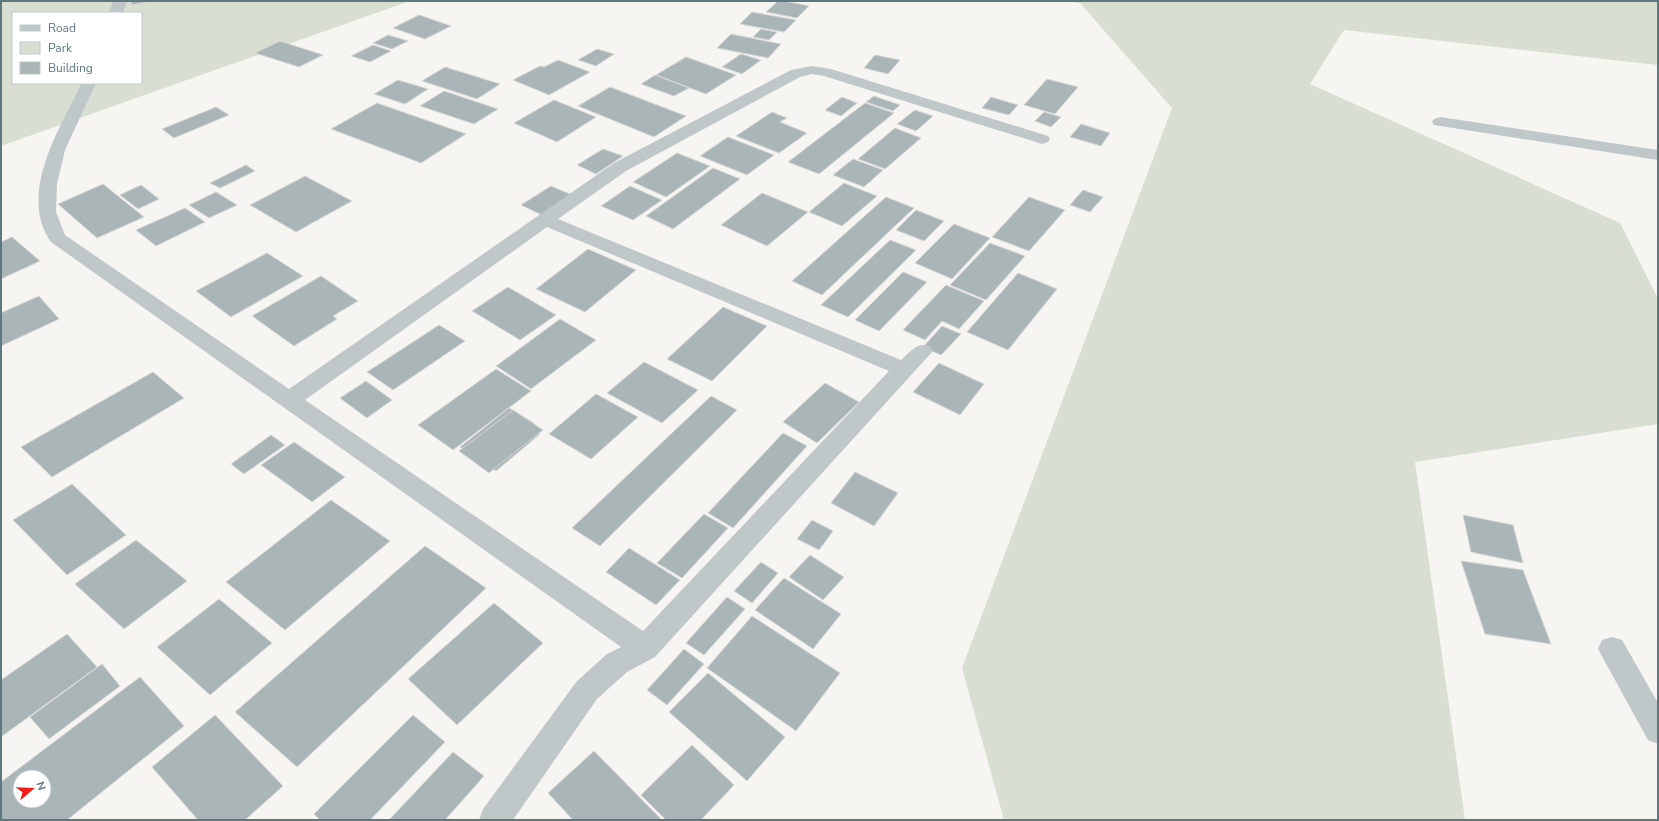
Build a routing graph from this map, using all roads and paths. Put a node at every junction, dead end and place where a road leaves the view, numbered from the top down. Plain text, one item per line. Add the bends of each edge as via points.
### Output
1 (120, 1) edge
2 (116, 12) edge
3 (89, 84) edge
4 (1440, 122) dead end
5 (1042, 139) dead end
6 (1658, 155) edge
7 (546, 220) junction
8 (923, 351) dead end
9 (904, 369) junction
10 (289, 400) junction
11 (645, 648) junction
12 (1612, 649) dead end
13 (1658, 730) edge
14 (494, 820) edge

1 - 2 street
3 - 10 street via 57,150 48,184 47,212 57,238
4 - 6 street
5 - 7 street via 826,72 812,70 787,76 620,167
7 - 9 street
7 - 10 street
8 - 9 street
9 - 11 street
10 - 11 street
11 - 14 street via 616,663 587,690
12 - 13 street

